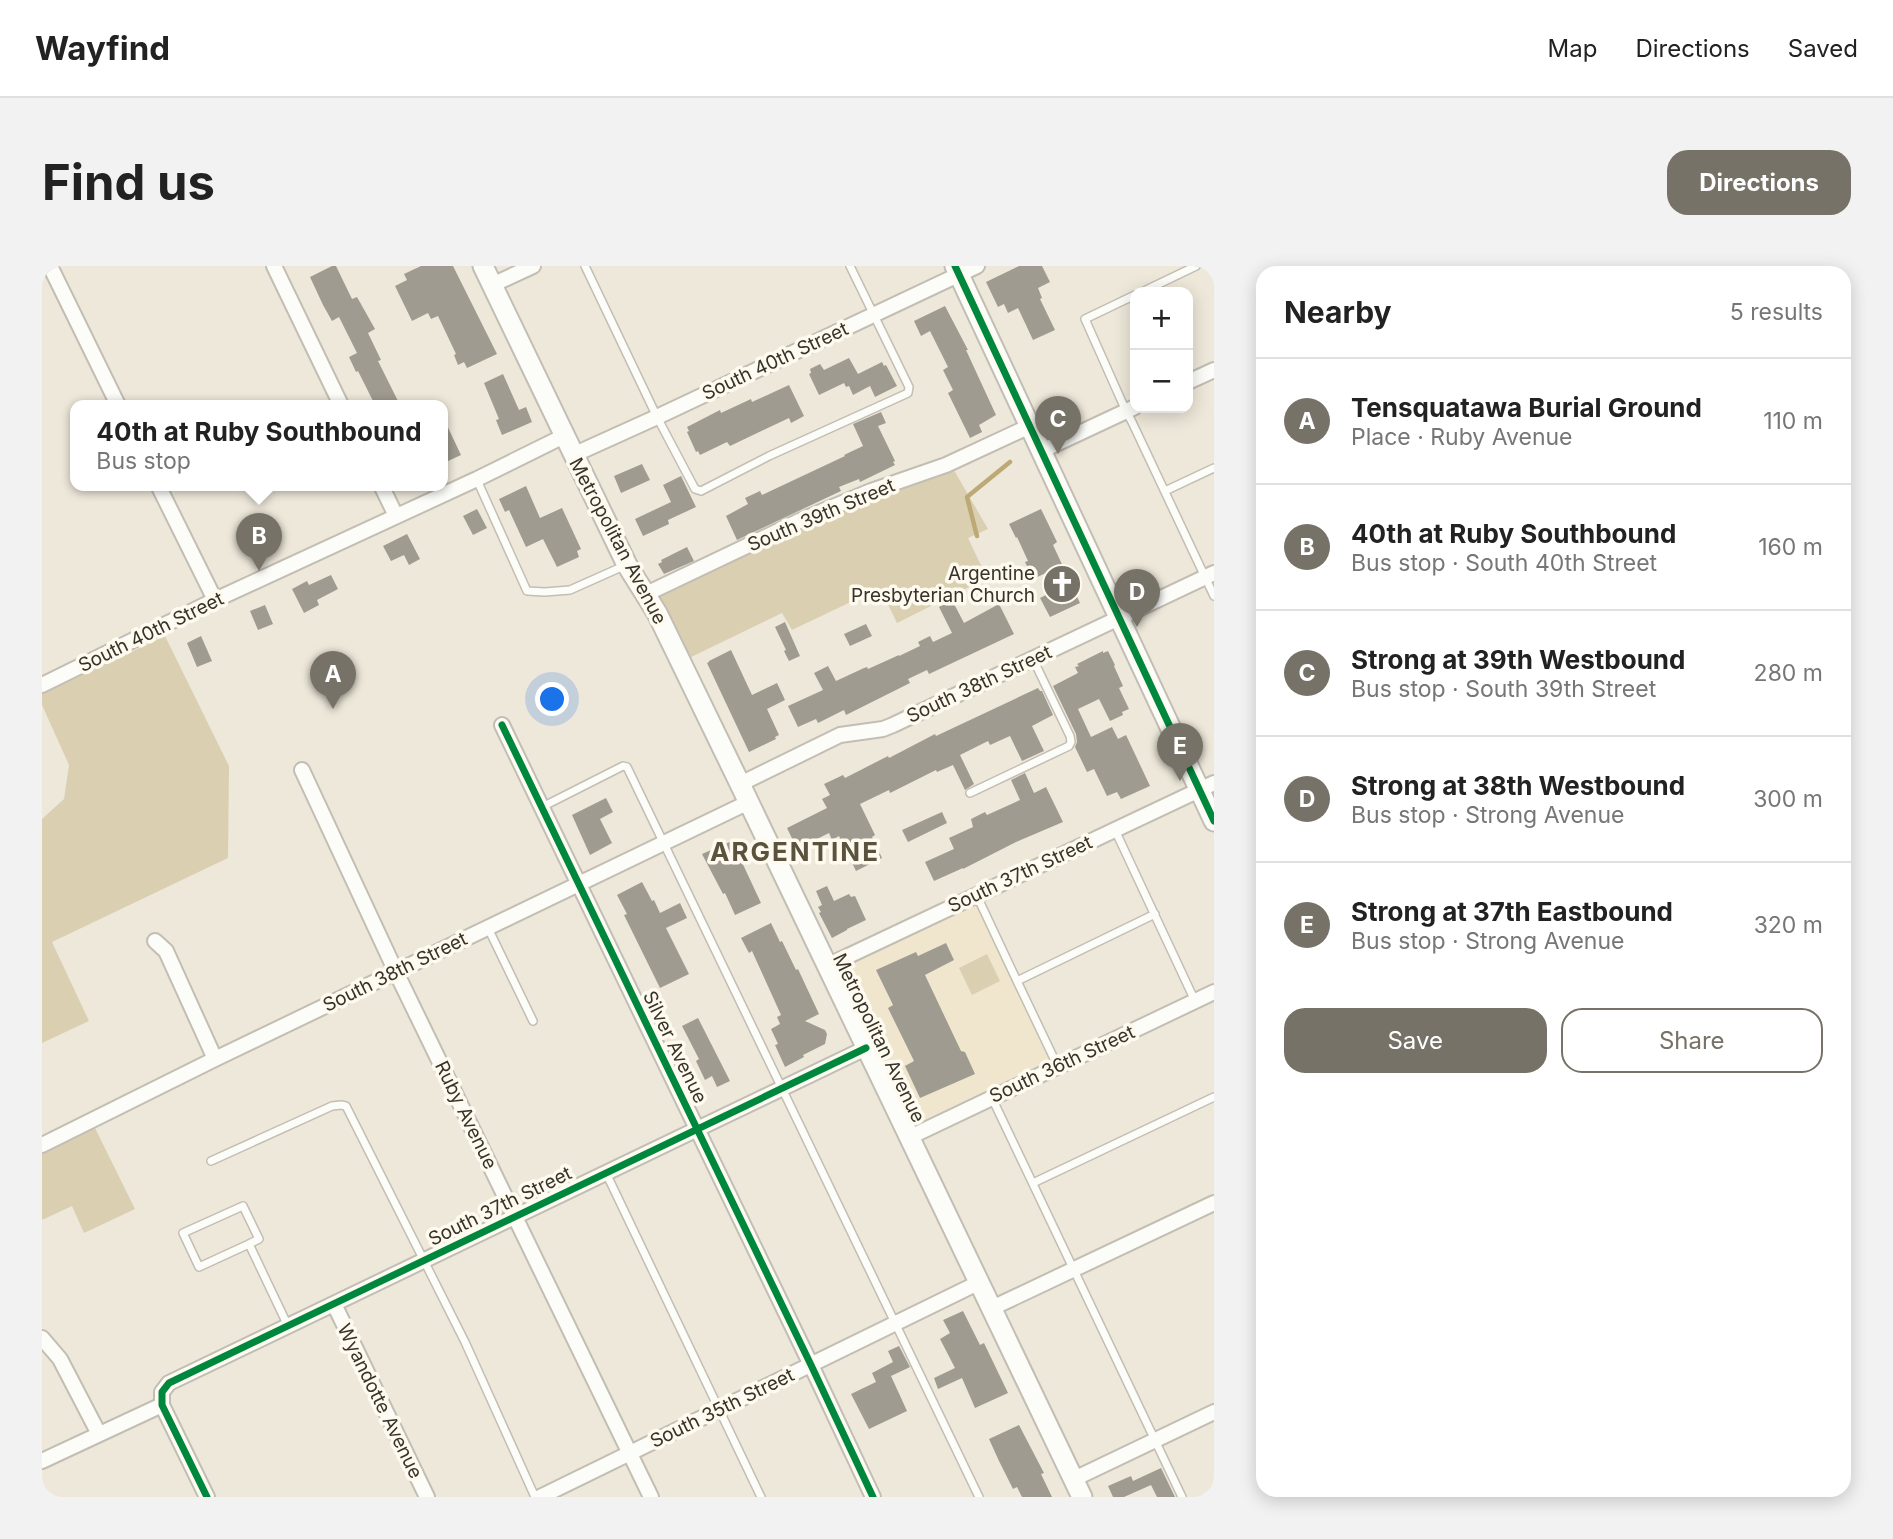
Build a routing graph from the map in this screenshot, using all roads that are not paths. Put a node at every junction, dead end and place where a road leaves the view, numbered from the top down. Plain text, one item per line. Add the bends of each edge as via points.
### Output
1 (50, 266) edge
2 (274, 266) edge
3 (483, 266) edge
4 (533, 266) edge
5 (585, 266) edge
6 (850, 266) edge
7 (1196, 266) edge
8 (964, 269) edge
9 (492, 285) junction
10 (1152, 287) edge
11 (1130, 297) edge
12 (873, 314) junction
13 (1214, 370) edge
14 (1193, 380) edge
15 (116, 400) edge
16 (339, 400) edge
17 (1130, 409) edge
18 (1132, 413) edge
19 (657, 417) junction
20 (1030, 426) junction
21 (564, 436) junction
22 (1041, 451) junction
23 (573, 455) junction
24 (1214, 468) edge
25 (477, 479) junction
26 (161, 491) edge
27 (384, 491) edge
28 (1165, 491) junction
29 (396, 516) junction
30 (627, 565) junction
31 (1210, 575) edge
32 (646, 594) junction
33 (1214, 596) edge
34 (215, 600) junction
35 (1119, 618) junction
36 (1033, 659) junction
37 (42, 685) edge
38 (502, 725) dead end
39 (302, 770) dead end
40 (740, 783) junction
41 (1207, 786) edge
42 (970, 793) dead end
43 (749, 802) junction
44 (542, 807) junction
45 (1214, 821) edge
46 (1115, 830) junction
47 (665, 842) junction
48 (579, 883) junction
49 (976, 895) junction
50 (1155, 914) junction
51 (488, 928) junction
52 (155, 941) dead end
53 (827, 966) junction
54 (396, 972) junction
55 (1017, 981) junction
56 (1214, 992) edge
57 (1195, 1001) junction
58 (533, 1021) dead end
59 (866, 1048) junction
60 (215, 1059) junction
61 (1058, 1067) junction
62 (781, 1088) junction
63 (1214, 1097) edge
64 (992, 1098) junction
65 (697, 1128) junction
66 (910, 1137) junction
67 (42, 1145) edge
68 (211, 1161) dead end
69 (605, 1172) junction
70 (1033, 1183) junction
71 (1214, 1203) edge
72 (514, 1217) junction
73 (249, 1244) junction
74 (423, 1261) junction
75 (1074, 1269) junction
76 (980, 1282) junction
77 (334, 1304) junction
78 (992, 1308) junction
79 (896, 1323) junction
80 (288, 1326) junction
81 (42, 1338) edge
82 (811, 1365) junction
83 (162, 1405) junction
84 (720, 1409) junction
85 (1214, 1412) edge
86 (99, 1434) junction
87 (1156, 1440) junction
88 (629, 1453) junction
89 (42, 1461) edge
90 (1078, 1488) edge
91 (207, 1497) edge
92 (427, 1497) edge
93 (537, 1497) edge
94 (651, 1497) edge
95 (761, 1497) edge
96 (873, 1497) edge
97 (979, 1497) edge
98 (1182, 1497) edge

1 - 15 street
2 - 16 street
3 - 9 main road, Metropolitan Avenue
4 - 9 street
5 - 19 lane
6 - 12 lane
7 - 10 lane
8 - 12 street, South 40th Street
8 - 20 main road
9 - 21 main road, Metropolitan Avenue
11 - 17 lane via 1085,319
12 - 19 street, South 40th Street
12 - 19 lane via 908,393 701,491 695,489
13 - 14 street
17 - 22 street
18 - 28 lane
19 - 23 street, South 40th Street
20 - 22 main road
20 - 32 street, South 39th Street via 946,465 797,522
21 - 23 main road, Metropolitan Avenue
21 - 25 street, South 40th Street
22 - 35 main road
23 - 30 main road, Metropolitan Avenue
24 - 28 lane
25 - 29 street, South 40th Street
25 - 30 lane via 527,591 570,590
26 - 34 street
27 - 29 street
28 - 31 lane
29 - 34 street, South 40th Street
30 - 32 main road, Metropolitan Avenue
31 - 33 lane
31 - 35 street, South 38th Street
32 - 40 main road, Metropolitan Avenue
34 - 37 street, South 40th Street
35 - 36 street, South 38th Street
35 - 41 main road
36 - 40 street, South 38th Street via 893,725 841,735
36 - 42 lane via 1070,736 1069,746
38 - 44 street, Silver Avenue
39 - 54 street, Ruby Avenue
40 - 43 main road, Metropolitan Avenue
41 - 45 main road
41 - 46 street, South 37th Street
43 - 47 street, South 38th Street
43 - 53 main road, Metropolitan Avenue
44 - 47 lane via 624,766
44 - 48 street, Silver Avenue
46 - 49 street, South 37th Street
46 - 50 lane
47 - 48 street, South 38th Street
47 - 62 lane
48 - 51 street, South 38th Street
48 - 65 street, Silver Avenue
49 - 53 street, South 37th Street
49 - 55 lane
50 - 55 lane
50 - 57 lane
51 - 54 street, South 38th Street
51 - 58 lane
52 - 60 street via 166,951
53 - 59 main road, Metropolitan Avenue
54 - 60 street, South 38th Street
54 - 72 street, Ruby Avenue
55 - 61 lane
56 - 57 street, South 36th Street
57 - 61 street, South 36th Street
59 - 62 street, South 37th Street
59 - 66 main road, Metropolitan Avenue
60 - 67 street, South 38th Street
61 - 64 street, South 36th Street
62 - 65 street, South 37th Street
62 - 79 lane
63 - 70 lane
64 - 66 street, South 36th Street
64 - 70 lane
65 - 69 street, South 37th Street
65 - 82 street, Silver Avenue
66 - 76 main road, Metropolitan Avenue
68 - 74 lane via 332,1106 346,1106
69 - 72 street, South 37th Street
69 - 84 lane
70 - 75 lane
71 - 75 street
72 - 74 street, South 37th Street
72 - 88 street, Ruby Avenue
73 - 73 lane via 199,1267 183,1233 243,1206 259,1240
73 - 80 lane
74 - 77 street, South 37th Street
74 - 93 lane
75 - 78 street
75 - 87 lane
76 - 78 main road, Metropolitan Avenue
76 - 79 street, South 35th Street
77 - 80 street, South 37th Street
77 - 92 street, Wyandotte Avenue
78 - 90 main road, Metropolitan Avenue
79 - 82 street, South 35th Street
79 - 97 lane
80 - 83 street, South 37th Street via 169,1383 162,1392
81 - 86 street via 60,1359
82 - 84 street, South 35th Street
82 - 96 street, Silver Avenue
83 - 86 street
83 - 91 street
84 - 88 street, South 35th Street
84 - 95 lane
85 - 87 street
86 - 89 street
87 - 90 street
87 - 98 lane
88 - 93 street, South 35th Street
88 - 94 street, Ruby Avenue

